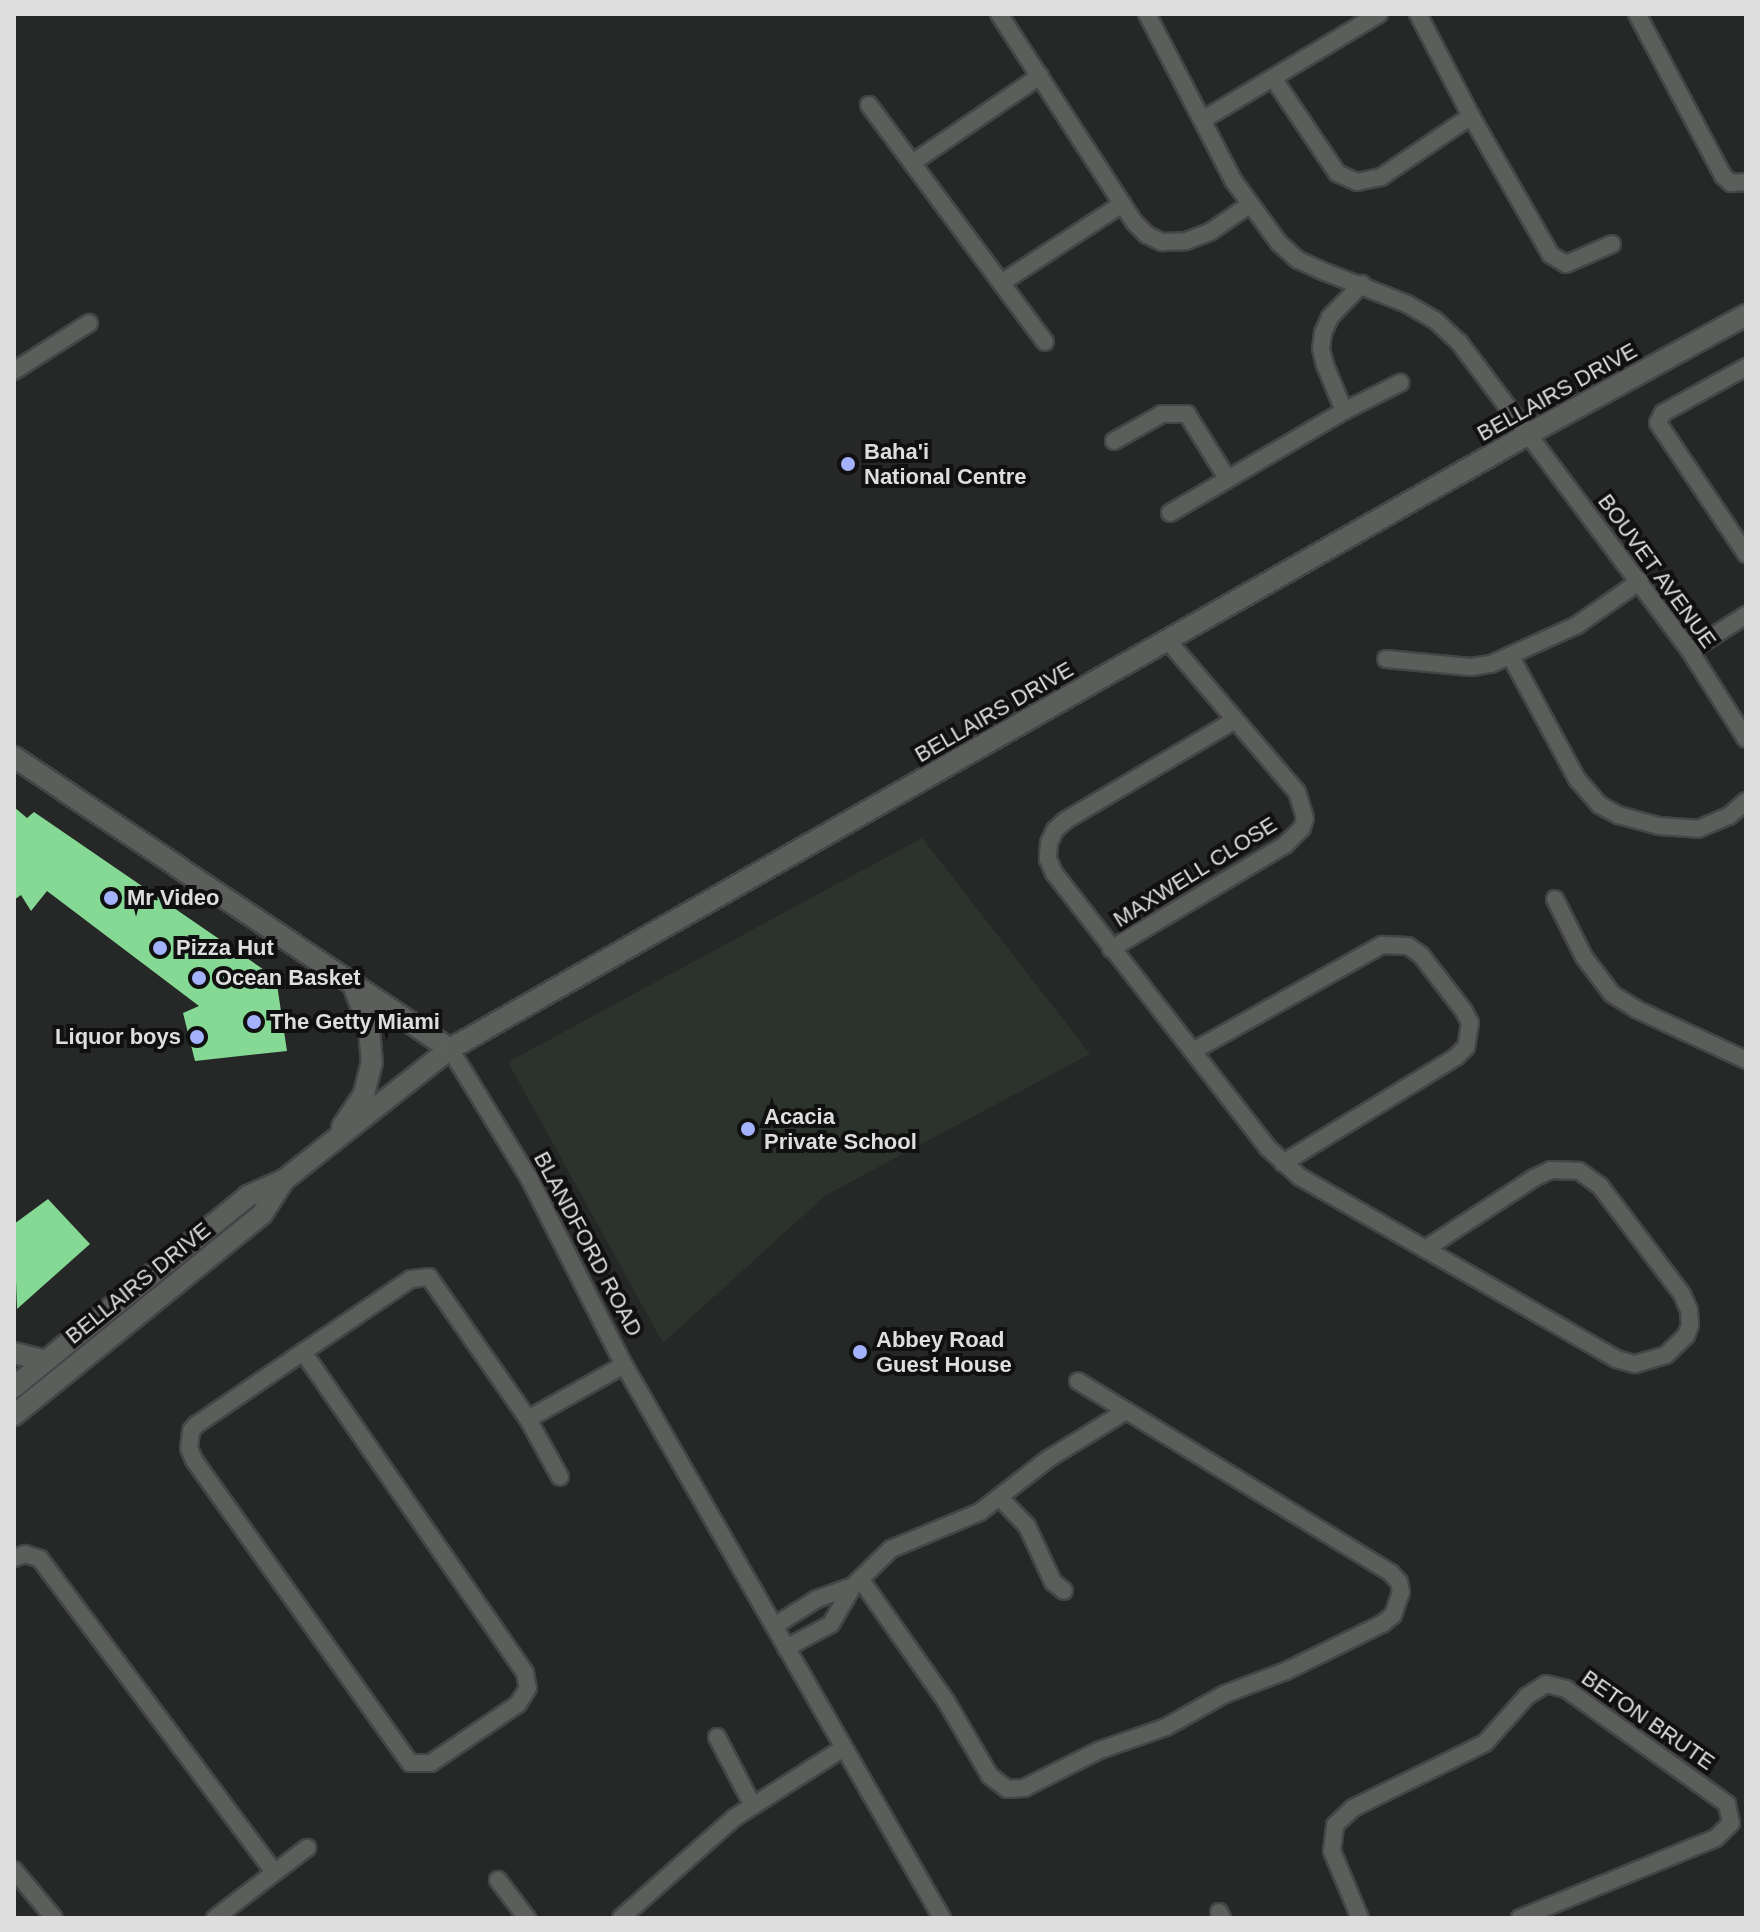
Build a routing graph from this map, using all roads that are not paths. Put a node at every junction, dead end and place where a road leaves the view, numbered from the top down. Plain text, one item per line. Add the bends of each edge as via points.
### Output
1 (999, 14) edge
2 (1147, 14) edge
3 (1379, 14) edge
4 (1418, 14) edge
5 (1637, 14) edge
6 (1040, 76) junction
7 (1273, 78) junction
8 (869, 105) dead end
9 (1471, 116) junction
10 (1204, 119) junction
11 (912, 163) junction
12 (1746, 182) edge
13 (1122, 204) junction
14 (1249, 205) junction
15 (1612, 244) dead end
16 (1001, 283) junction
17 (1362, 284) junction
18 (1746, 315) edge
19 (89, 323) dead end
20 (1045, 342) dead end
21 (1746, 367) edge
22 (14, 371) edge
23 (1400, 383) dead end
24 (1344, 411) junction
25 (1527, 435) junction
26 (1114, 441) dead end
27 (1227, 478) junction
28 (1170, 513) dead end
29 (1746, 554) edge
30 (1640, 581) junction
31 (1746, 615) edge
32 (1167, 640) junction
33 (1690, 651) junction
34 (1511, 657) junction
35 (1386, 659) dead end
36 (1235, 720) junction
37 (1746, 739) edge
38 (14, 757) edge
39 (1746, 801) edge
40 (1555, 899) dead end
41 (1111, 949) junction
42 (354, 987) junction
43 (450, 1049) junction
44 (1193, 1051) junction
45 (1746, 1060) edge
46 (331, 1144) junction
47 (1283, 1163) junction
48 (284, 1180) junction
49 (1425, 1249) junction
50 (303, 1352) junction
51 (14, 1353) edge
52 (45, 1361) junction
53 (624, 1365) junction
54 (1078, 1381) dead end
55 (14, 1387) edge
56 (1126, 1411) junction
57 (14, 1415) edge
58 (528, 1419) junction
59 (560, 1477) dead end
60 (1001, 1499) junction
61 (14, 1558) edge
62 (857, 1583) junction
63 (1064, 1591) dead end
64 (774, 1626) junction
65 (786, 1648) junction
66 (717, 1737) dead end
67 (842, 1749) junction
68 (752, 1804) junction
69 (307, 1848) dead end
70 (14, 1870) edge
71 (274, 1872) junction
72 (498, 1880) dead end
73 (54, 1918) edge
74 (215, 1918) edge
75 (527, 1918) edge
76 (621, 1918) edge
77 (942, 1918) edge
78 (1360, 1918) edge
79 (1520, 1918) edge

1 - 6 street
2 - 10 street, BOUVET AVENUE
3 - 7 street
4 - 9 street
5 - 12 street via 1723,176 1731,183
6 - 11 street
6 - 13 street
7 - 9 street via 1331,166 1357,182 1381,177
7 - 10 street
8 - 11 street
9 - 15 street via 1554,260 1576,262
10 - 14 street, BOUVET AVENUE
11 - 16 street
13 - 14 street via 1147,235 1162,242 1210,232
13 - 16 street
14 - 17 street, BOUVET AVENUE via 1298,260
16 - 20 street
17 - 24 street via 1330,317 1323,333 1325,365
17 - 25 street, BOUVET AVENUE via 1443,327
18 - 25 street, BELLAIRS DRIVE
19 - 22 street
21 - 29 street via 1663,413 1658,423
23 - 24 street
24 - 27 street
25 - 30 street, BOUVET AVENUE
25 - 32 street, BELLAIRS DRIVE
26 - 27 street via 1162,414 1187,414
27 - 28 street
30 - 33 street, BOUVET AVENUE
30 - 34 street via 1586,620
31 - 33 street
32 - 36 street, MAXWELL CLOSE
32 - 43 street, BELLAIRS DRIVE
33 - 37 street, BOUVET AVENUE
34 - 35 street via 1471,667
34 - 39 street via 1577,779 1600,805 1659,826 1698,829 1729,816
36 - 41 street via 1055,830 1048,859 1054,873
36 - 41 street, MAXWELL CLOSE via 1297,792 1305,818 1302,828 1285,845
38 - 42 street, BLANDFORD ROAD
40 - 45 street via 1584,957 1612,994
41 - 44 street
42 - 43 street, BLANDFORD ROAD
42 - 46 street via 369,1027 372,1063 364,1094
43 - 46 street, BELLAIRS DRIVE
43 - 53 street, BLANDFORD ROAD via 529,1178
44 - 47 street
44 - 47 street via 1382,945 1408,946 1421,955 1470,1023 1466,1047
46 - 48 street, BELLAIRS DRIVE
47 - 49 street
48 - 52 street, BELLAIRS DRIVE via 248,1196
48 - 57 street, BELLAIRS DRIVE via 262,1214
49 - 49 street via 1616,1359 1635,1364 1666,1355 1677,1348 1690,1325 1682,1294 1600,1186 1579,1171 1551,1170 1534,1178
50 - 50 street via 196,1425 189,1448 403,1756 425,1765 518,1704 528,1688 525,1673
50 - 58 street via 411,1279 429,1277
51 - 52 street
52 - 55 street, BELLAIRS DRIVE
53 - 58 street
53 - 64 street, BLANDFORD ROAD
54 - 56 street
56 - 60 street via 1048,1459
56 - 62 street via 1391,1573 1401,1592 1393,1615 1166,1727 1100,1750 1024,1788 1007,1789 990,1776 946,1701
58 - 59 street
60 - 62 street via 891,1549
60 - 63 street via 1027,1526 1053,1582
61 - 71 street via 25,1554 40,1559
62 - 64 street via 817,1599
62 - 65 street via 831,1624
64 - 65 street, BLANDFORD ROAD
65 - 67 street, BLANDFORD ROAD
66 - 68 street
67 - 68 street
67 - 77 street, BLANDFORD ROAD
68 - 76 street
69 - 71 street
70 - 73 street
71 - 74 street
72 - 75 street
78 - 79 street, BETON BRUTE via 1332,1851 1335,1825 1353,1808 1485,1743 1527,1696 1546,1684 1566,1689 1727,1804 1731,1823 1716,1838

